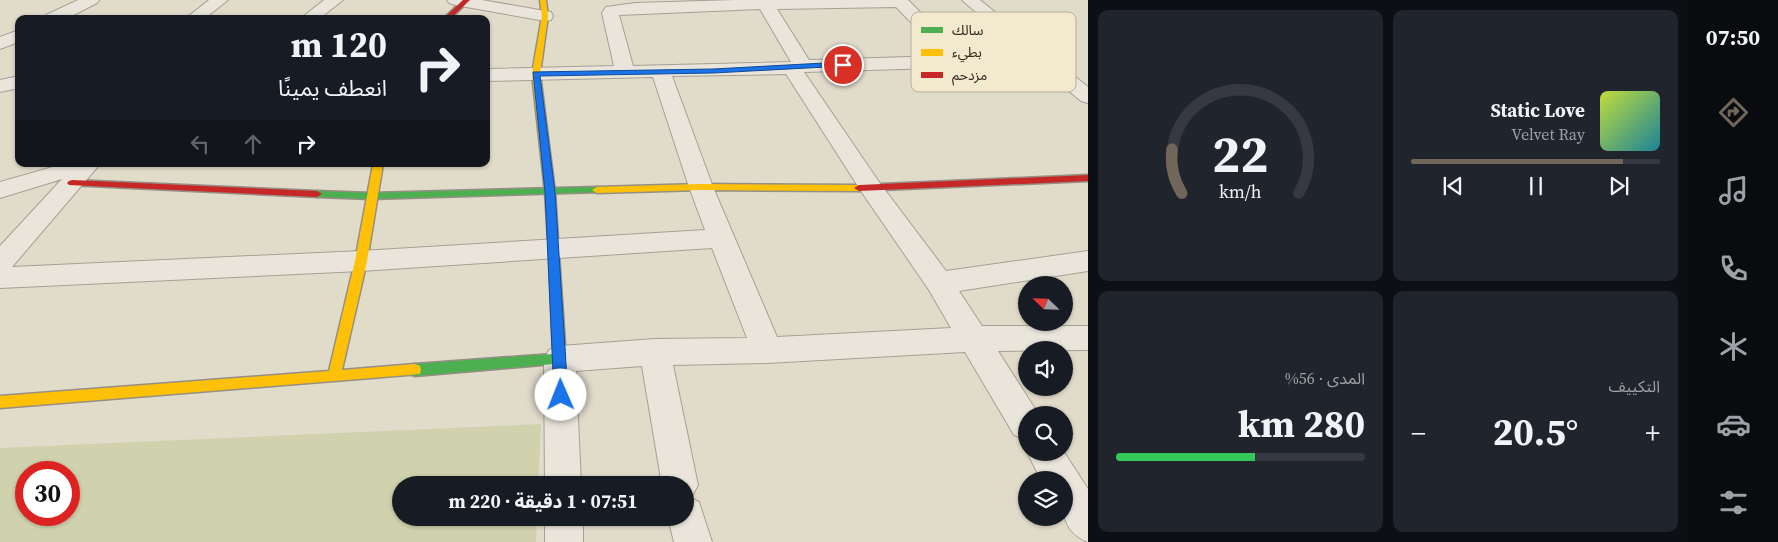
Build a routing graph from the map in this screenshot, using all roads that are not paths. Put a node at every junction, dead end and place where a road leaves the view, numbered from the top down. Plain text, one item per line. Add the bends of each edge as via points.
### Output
1 (91, 0) edge
2 (220, 0) edge
3 (335, 0) edge
4 (970, 0) edge
5 (463, 1) edge
6 (900, 1) edge
7 (764, 2) edge
8 (633, 4) edge
9 (544, 8) edge
10 (911, 12) edge
11 (984, 12) edge
12 (60, 15) edge
13 (199, 15) edge
14 (314, 15) edge
15 (450, 15) edge
16 (15, 37) edge
17 (0, 44) edge
18 (911, 64) edge
19 (798, 67) junction
20 (661, 72) junction
21 (625, 73) junction
22 (536, 74) junction
23 (490, 75) edge
24 (15, 83) edge
25 (0, 86) edge
26 (1076, 87) edge
27 (1088, 97) edge
28 (78, 167) edge
29 (85, 167) edge
30 (377, 167) edge
31 (1088, 178) edge
32 (72, 183) junction
33 (701, 187) junction
34 (871, 188) junction
35 (0, 190) edge
36 (550, 192) junction
37 (371, 196) junction
38 (722, 238) junction
39 (553, 250) junction
40 (361, 261) junction
41 (1088, 261) edge
42 (0, 264) edge
43 (0, 278) edge
44 (939, 283) junction
45 (1088, 338) edge
46 (974, 339) junction
47 (767, 350) junction
48 (655, 352) junction
49 (560, 359) junction
50 (334, 376) junction
51 (0, 402) edge
52 (1018, 411) edge
53 (563, 476) edge
54 (678, 476) edge
55 (1073, 499) edge
56 (1088, 523) edge
57 (564, 526) edge
58 (689, 526) edge
59 (564, 542) edge
60 (693, 542) edge

1 - 12 street
2 - 13 street
3 - 14 street
4 - 11 street
5 - 9 street
5 - 15 street
6 - 7 street
6 - 10 street
7 - 8 street
7 - 19 street
8 - 21 street via 610,13
9 - 22 street
16 - 17 street
18 - 19 street
19 - 20 street
19 - 34 street
20 - 21 street
20 - 33 street
21 - 22 street
22 - 23 street
22 - 36 street
24 - 25 street
26 - 27 street
28 - 35 street
29 - 32 street
30 - 37 street
31 - 34 street
32 - 37 street
32 - 42 street
33 - 34 street
33 - 36 street
33 - 38 street
34 - 44 street
36 - 37 street
36 - 39 street
37 - 40 street
38 - 39 street
38 - 47 street
39 - 40 street
39 - 49 street
40 - 43 street
40 - 50 street
41 - 44 street
44 - 46 street
45 - 46 street
46 - 47 street
46 - 52 street
47 - 48 street
48 - 49 street
48 - 54 street
49 - 50 street
49 - 53 street
50 - 51 street
55 - 56 street
57 - 59 street
58 - 60 street

